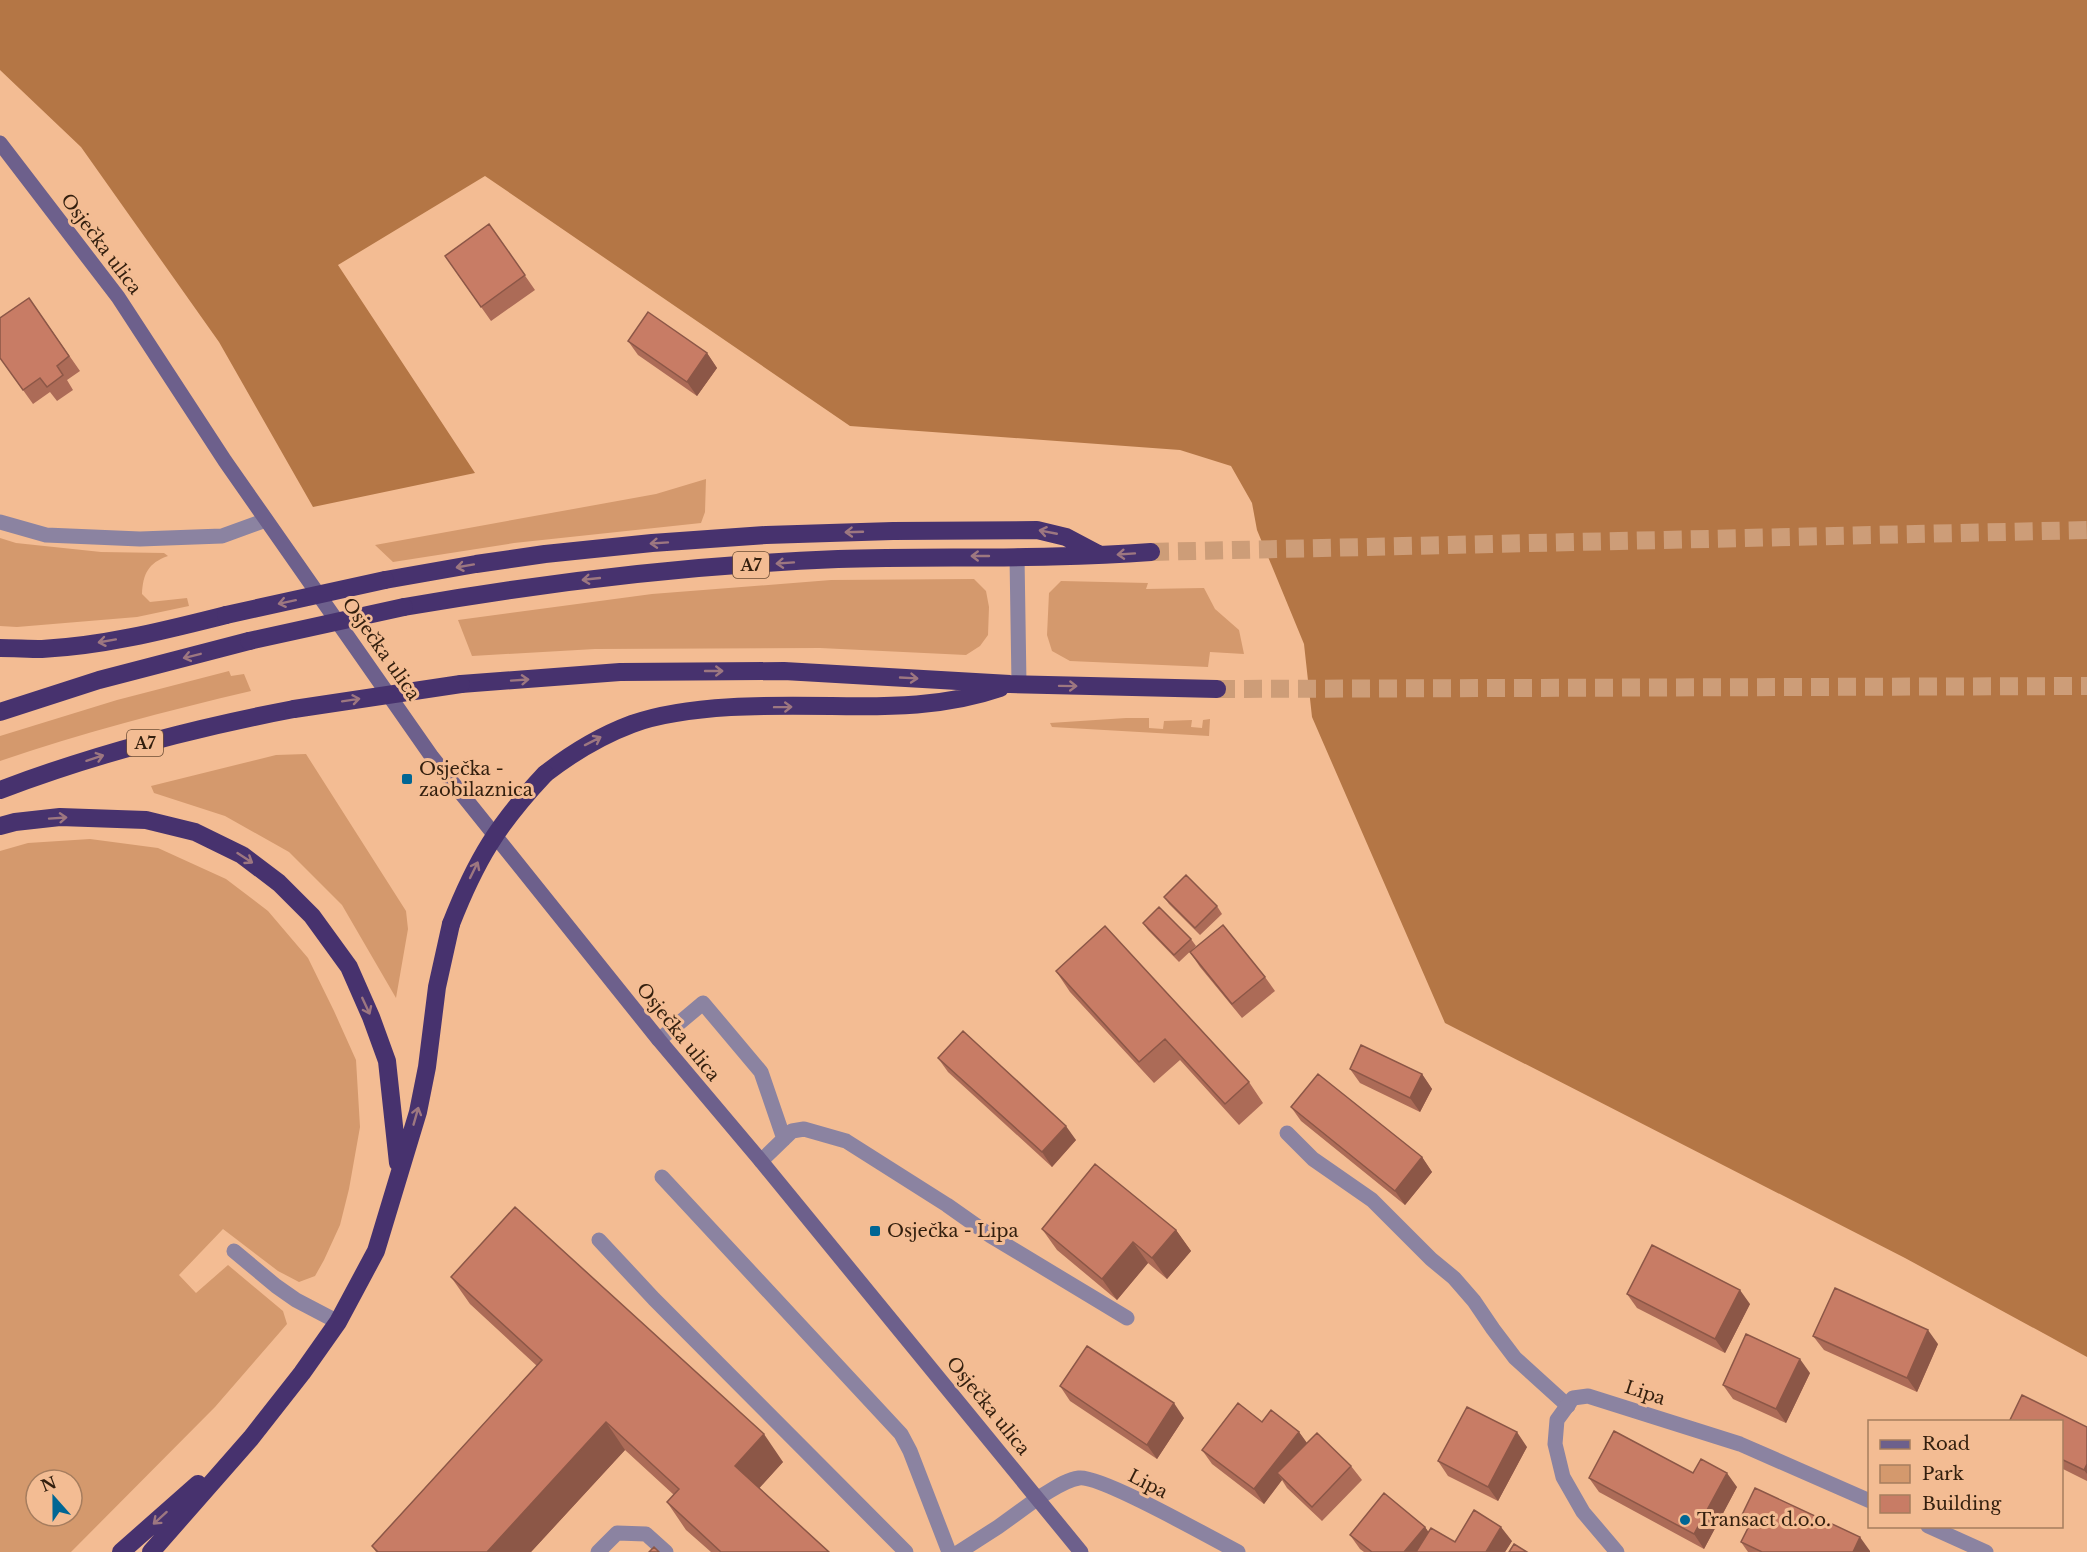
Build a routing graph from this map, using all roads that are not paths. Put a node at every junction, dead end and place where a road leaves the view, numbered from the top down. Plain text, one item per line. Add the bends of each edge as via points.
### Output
1 (0, 143) edge
2 (266, 520) junction
3 (0, 522) edge
4 (1151, 552) tunnel mouth
5 (1017, 556) junction
6 (1101, 556) junction
7 (0, 648) edge
8 (1014, 684) junction
9 (1217, 689) tunnel mouth
10 (0, 712) edge
11 (0, 789) edge
12 (0, 826) edge
13 (659, 1040) junction
14 (1287, 1133) dead end
15 (784, 1139) junction
16 (761, 1161) junction
17 (399, 1172) junction
18 (662, 1177) dead end
19 (598, 1240) dead end
20 (234, 1251) dead end
21 (1127, 1318) dead end
22 (338, 1322) junction
23 (1568, 1406) junction
24 (251, 1438) junction
25 (1038, 1498) junction
26 (1868, 1501) edge
27 (1930, 1528) edge
28 (121, 1552) edge
29 (151, 1552) edge
30 (598, 1552) edge
31 (666, 1552) edge
32 (906, 1552) edge
33 (949, 1552) edge
34 (959, 1552) edge
35 (1081, 1552) edge
36 (1238, 1552) edge
37 (1617, 1552) edge
38 (1986, 1552) edge

1 - 2 main road, Osječka ulica via 118,297
2 - 3 street via 222,536 140,539 46,535
2 - 13 main road, Osječka ulica via 432,757
4 -> 6 highway, A7
5 - 6 highway, A7
5 - 8 street
5 -> 10 highway, A7, bridge via 836,560 586,579 404,607 249,641 99,680
6 -> 7 highway, bridge via 1066,537 1037,530 893,531 652,543 545,554 386,580 86,645
8 -> 9 highway, A7
11 -> 8 highway, A7, bridge via 121,749 232,721 461,684 620,672 772,671
17 -> 8 highway, bridge via 418,1112 451,924 490,840 545,774 605,735 666,716 720,708 936,703
12 -> 17 highway via 60,818 146,820 195,832 242,855 279,883 312,916 349,967 371,1017 387,1061
13 - 15 street via 703,1003 761,1072
13 - 16 main road, Osječka ulica
14 - 23 street via 1313,1159 1371,1200 1454,1278 1515,1358
15 - 16 street
15 - 21 street via 792,1131 804,1129 846,1141 991,1236
16 - 25 main road, Osječka ulica
17 - 22 highway via 376,1251
18 - 33 street via 901,1434
19 - 32 street
20 - 22 street via 290,1295
22 - 24 highway
23 - 26 street, Lipa via 1573,1398 1588,1396 1629,1408 1740,1444
23 - 37 street via 1557,1419 1556,1444 1563,1477 1582,1512
24 -> 28 highway
24 - 29 highway
25 - 34 street, Lipa
25 - 35 main road, Osječka ulica
25 - 36 street, Lipa via 1067,1481 1096,1481
27 - 38 street
30 - 31 street via 617,1533 646,1534

